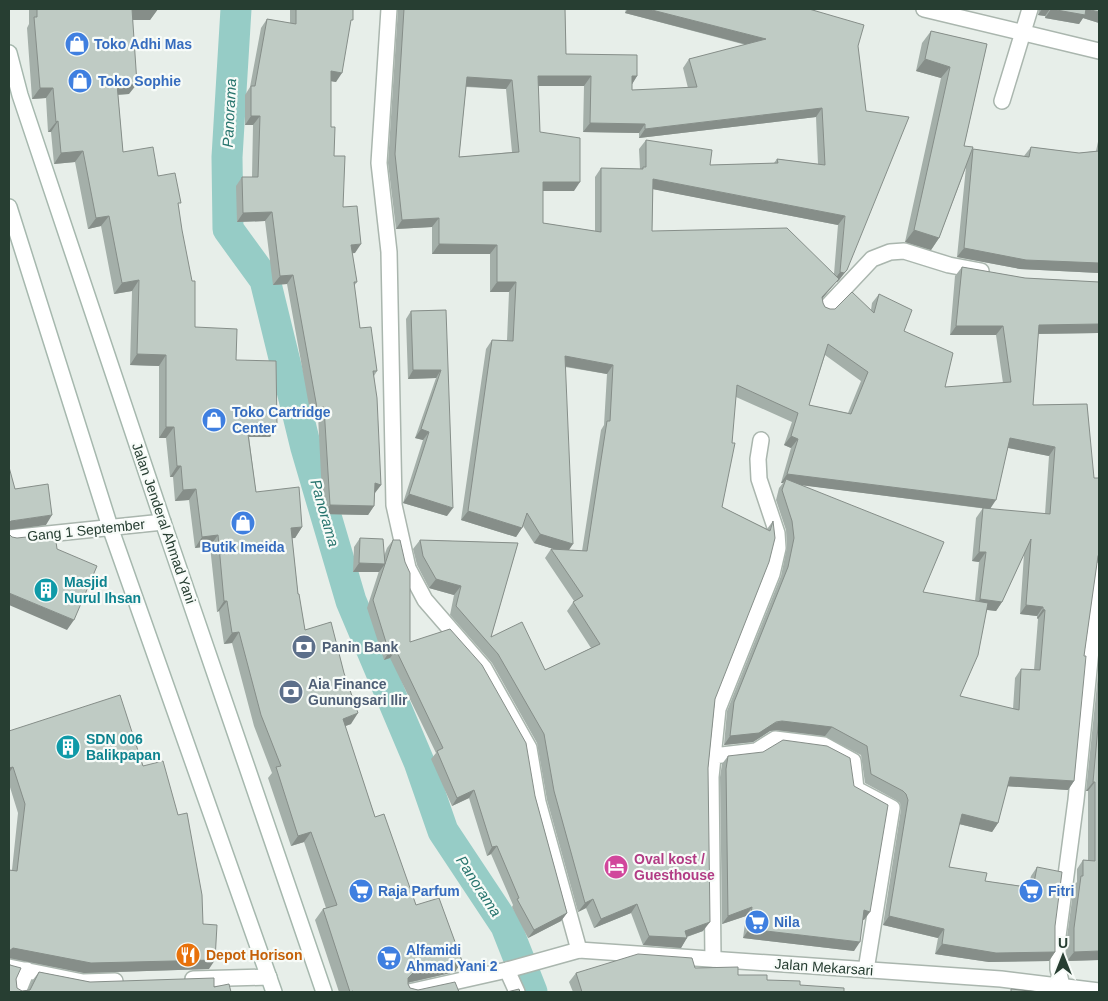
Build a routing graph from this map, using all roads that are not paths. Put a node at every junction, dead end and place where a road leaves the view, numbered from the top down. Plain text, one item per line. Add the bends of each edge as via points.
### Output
1 (389, 9) edge
2 (924, 9) edge
3 (1030, 9) edge
4 (1023, 31) junction
5 (1099, 50) edge
6 (9, 53) edge
7 (1002, 101) dead end
8 (9, 207) edge
9 (992, 273) edge
10 (825, 309) edge
11 (761, 440) dead end
12 (164, 522) junction
13 (110, 527) junction
14 (9, 538) edge
15 (1099, 570) edge
16 (713, 756) junction
17 (579, 950) junction
18 (713, 959) junction
19 (9, 967) edge
20 (27, 970) junction
21 (507, 970) junction
22 (866, 970) junction
23 (269, 977) junction
24 (180, 980) edge
25 (131, 981) edge
26 (1062, 986) junction
27 (1099, 991) edge
28 (18, 992) edge
29 (274, 992) edge
30 (324, 992) edge
31 (409, 992) edge
32 (517, 992) edge

1 - 17 street via 379,164 389,252 394,505 408,568 425,600 484,668 529,748 538,802
2 - 4 street
3 - 4 street
4 - 5 street
4 - 7 street
6 - 12 street, Jalan Jenderal Ahmad Yani via 20,95
8 - 13 street
9 - 10 street via 949,265 904,251 890,252 872,259
11 - 16 street via 759,479 777,533 777,559 718,709
12 - 13 street, Gang 1 September
12 - 30 street, Jalan Jenderal Ahmad Yani
13 - 14 street, Gang 1 September
13 - 23 street
15 - 26 street via 1076,800 1058,936 1058,969
16 - 18 street
16 - 22 street via 756,751 775,739 824,745 853,761 856,789 892,808
17 - 18 street, Jalan Mekarsari
17 - 21 street, Jalan Mekarsari
18 - 22 street, Jalan Mekarsari
19 - 20 street
20 - 25 street via 83,982
20 - 28 street
21 - 31 street, Jalan Mekarsari
21 - 32 street
22 - 26 street, Jalan Mekarsari
23 - 24 street
23 - 29 street
26 - 27 street, Jalan Mekarsari

